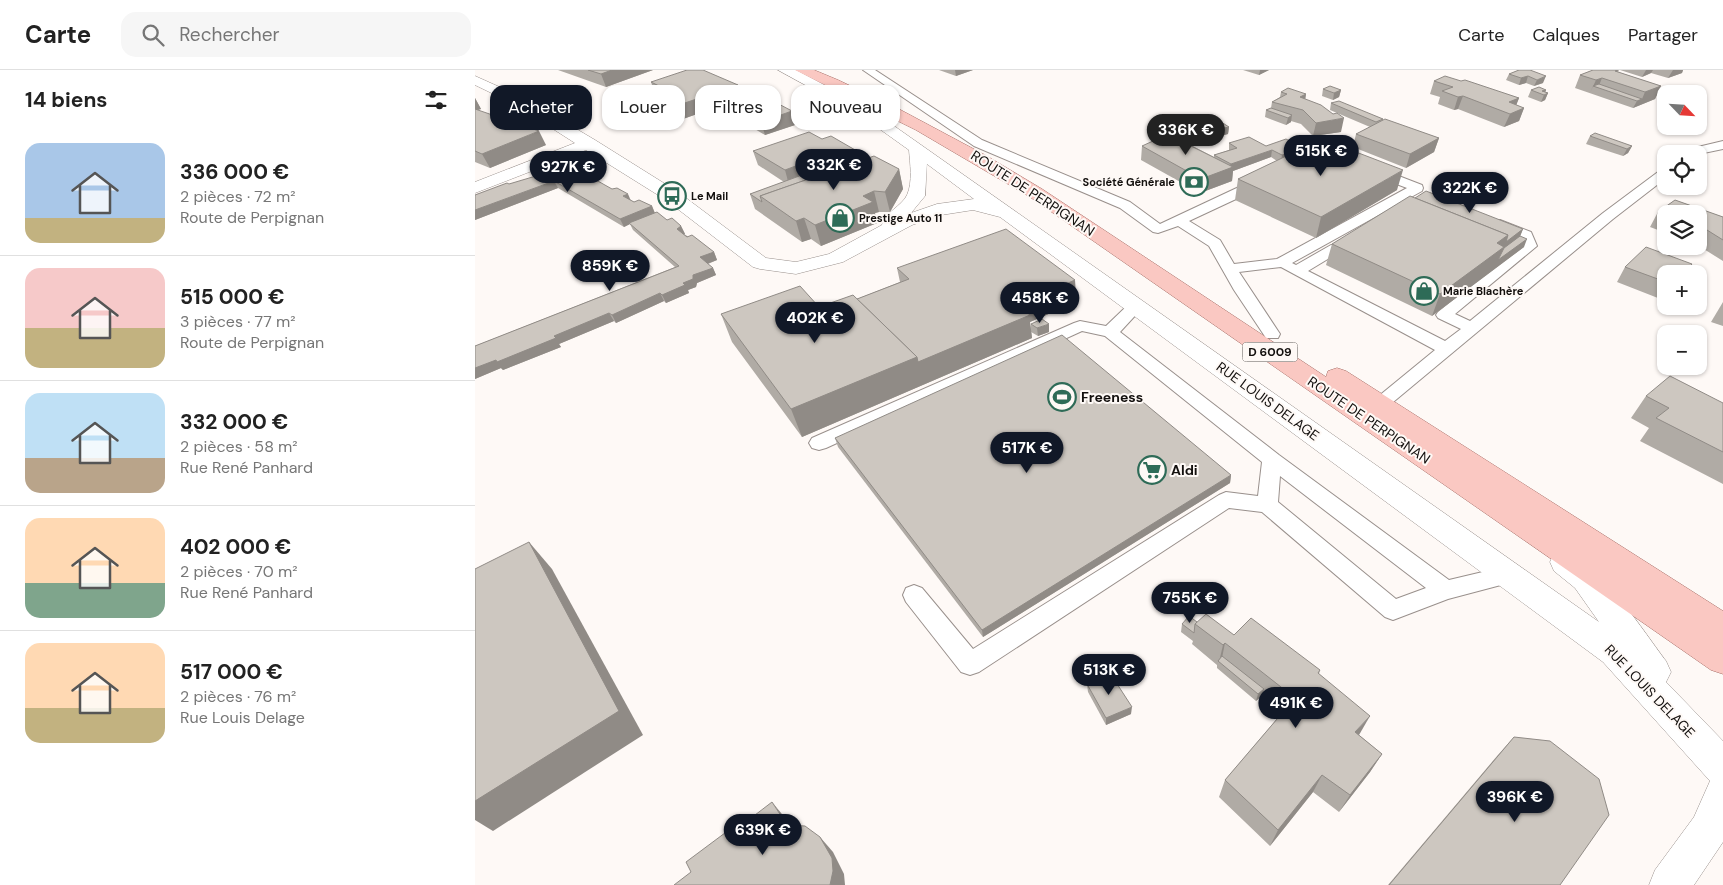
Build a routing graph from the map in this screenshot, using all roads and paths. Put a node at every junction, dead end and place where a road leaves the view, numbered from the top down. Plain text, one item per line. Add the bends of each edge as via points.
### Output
1 (785, 70) edge
2 (802, 70) edge
3 (826, 70) edge
4 (868, 70) edge
5 (475, 80) edge
6 (589, 143) junction
7 (978, 143) junction
8 (1723, 145) edge
9 (917, 149) junction
10 (1707, 149) edge
11 (1363, 166) edge
12 (1275, 176) edge
13 (1657, 179) edge
14 (475, 188) edge
15 (1423, 201) edge
16 (1006, 214) junction
17 (1484, 218) edge
18 (1179, 221) junction
19 (875, 239) junction
20 (1281, 263) junction
21 (1229, 268) junction
22 (1297, 271) junction
23 (1136, 306) junction
24 (1472, 328) junction
25 (1110, 332) junction
26 (1272, 334) junction
27 (1447, 349) junction
28 (1380, 404) junction
29 (819, 443) dead end
30 (1272, 460) junction
31 (1267, 505) junction
32 (1495, 507) junction
33 (1508, 575) junction
34 (1446, 590) junction
35 (914, 594) dead end
36 (1723, 628) edge
37 (1723, 660) edge
38 (1723, 767) edge
39 (1723, 795) edge
40 (1670, 885) edge

1 - 9 street, RUE LOUIS DELAGE via 865,112
2 - 32 main road, ROUTE DE PERPIGNAN / D 6009 via 912,120 1036,193
3 - 7 main road, ROUTE DE PERPIGNAN / D 6009 via 878,92
4 - 7 lane
5 - 6 street
6 - 14 street
6 - 19 street via 672,196 760,263 796,268 836,258
7 - 18 lane via 1125,205 1158,229
7 - 26 main road, ROUTE DE PERPIGNAN / D 6009
8 - 10 lane
9 - 16 street, RUE LOUIS DELAGE
9 - 19 street via 916,196
11 - 20 lane via 1417,188
12 - 18 lane
13 - 24 lane
15 - 22 lane via 1414,200
16 - 19 street via 974,204 937,210 905,221
16 - 23 street, RUE LOUIS DELAGE
17 - 24 lane via 1526,235 1529,246 1444,315
18 - 21 lane via 1215,243
20 - 21 lane
20 - 22 lane
21 - 26 lane
22 - 27 lane
23 - 25 lane
23 - 33 street, RUE LOUIS DELAGE
24 - 27 lane
25 - 29 lane via 1080,326
25 - 30 lane
26 - 28 main road, ROUTE DE PERPIGNAN / D 6009
27 - 28 lane
28 - 36 main road, ROUTE DE PERPIGNAN / D 6009
30 - 31 lane
30 - 34 lane
31 - 34 lane via 1393,610
31 - 35 lane via 1226,500 970,664
32 - 37 main road, ROUTE DE PERPIGNAN / D 6009
32 - 38 street via 1586,579
33 - 34 lane
33 - 38 street, RUE LOUIS DELAGE via 1615,652
39 - 40 street via 1708,831

